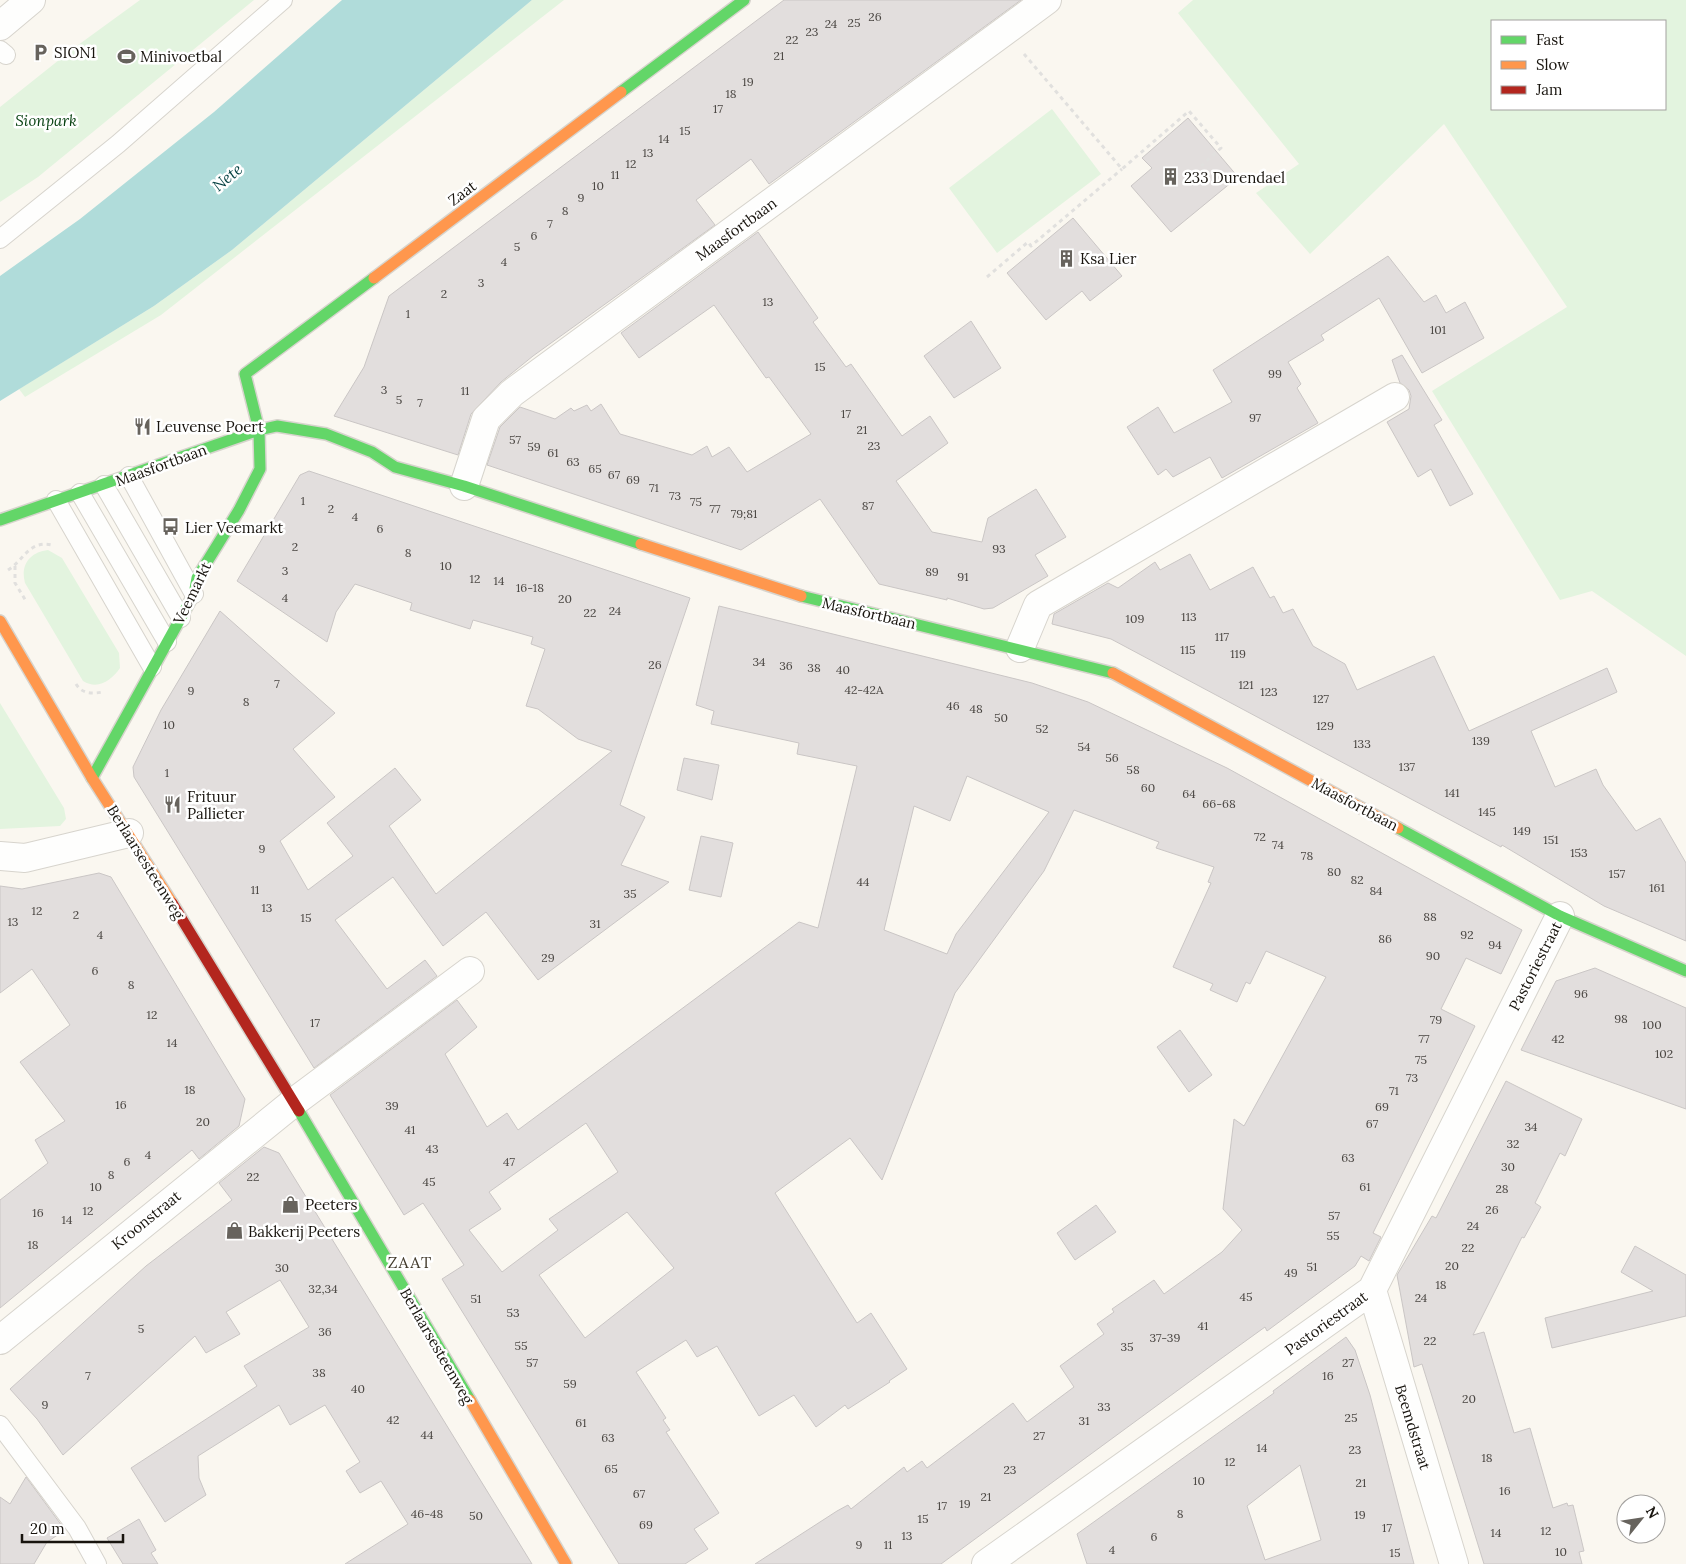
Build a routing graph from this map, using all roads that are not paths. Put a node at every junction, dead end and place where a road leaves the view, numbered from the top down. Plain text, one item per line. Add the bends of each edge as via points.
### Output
1 (31, 0) edge
2 (283, 0) edge
3 (744, 0) edge
4 (1047, 0) edge
5 (0, 26) edge
6 (0, 239) edge
7 (1396, 397) dead end
8 (259, 430) junction
9 (129, 476) junction
10 (104, 485) junction
11 (464, 486) junction
12 (80, 493) junction
13 (56, 500) junction
14 (0, 520) edge
15 (194, 594) junction
16 (181, 618) junction
17 (0, 621) edge
18 (166, 642) junction
19 (1020, 648) junction
20 (152, 667) junction
21 (92, 778) junction
22 (129, 833) junction
23 (0, 856) edge
24 (1560, 916) junction
25 (470, 970) dead end
26 (1686, 971) edge
27 (294, 1102) junction
28 (1372, 1290) junction
29 (0, 1340) edge
30 (0, 1426) edge
31 (97, 1564) edge
32 (566, 1564) edge
33 (986, 1564) edge
34 (1454, 1564) edge

1 - 5 street
2 - 6 lane via 118,144
3 - 8 street, Zaat via 245,374
4 - 11 street, Maasfortbaan via 512,393 486,418
7 - 19 street via 1038,606
8 - 9 street, Maasfortbaan
8 - 11 street, Maasfortbaan via 277,426 326,434 372,452 395,467
8 - 15 street, Veemarkt via 260,469 197,578
9 - 10 street, Maasfortbaan
9 - 15 lane
10 - 12 street, Maasfortbaan
10 - 16 lane
11 - 19 street, Maasfortbaan via 796,595
12 - 13 street, Maasfortbaan
12 - 18 lane
13 - 14 street, Maasfortbaan
13 - 20 lane
15 - 16 street, Veemarkt
16 - 18 street, Veemarkt
17 - 21 street, Berlaarsesteenweg
18 - 20 street, Veemarkt
19 - 24 street, Maasfortbaan via 1107,670
20 - 21 street, Veemarkt
21 - 22 street, Berlaarsesteenweg
22 - 23 street via 25,858
22 - 27 street, Berlaarsesteenweg
24 - 26 street, Maasfortbaan
24 - 28 street, Pastoriestraat
25 - 27 street
27 - 29 street, Kroonstraat
27 - 32 street, Berlaarsesteenweg
28 - 33 street, Pastoriestraat
28 - 34 street, Beemdstraat
30 - 31 lane via 77,1528

